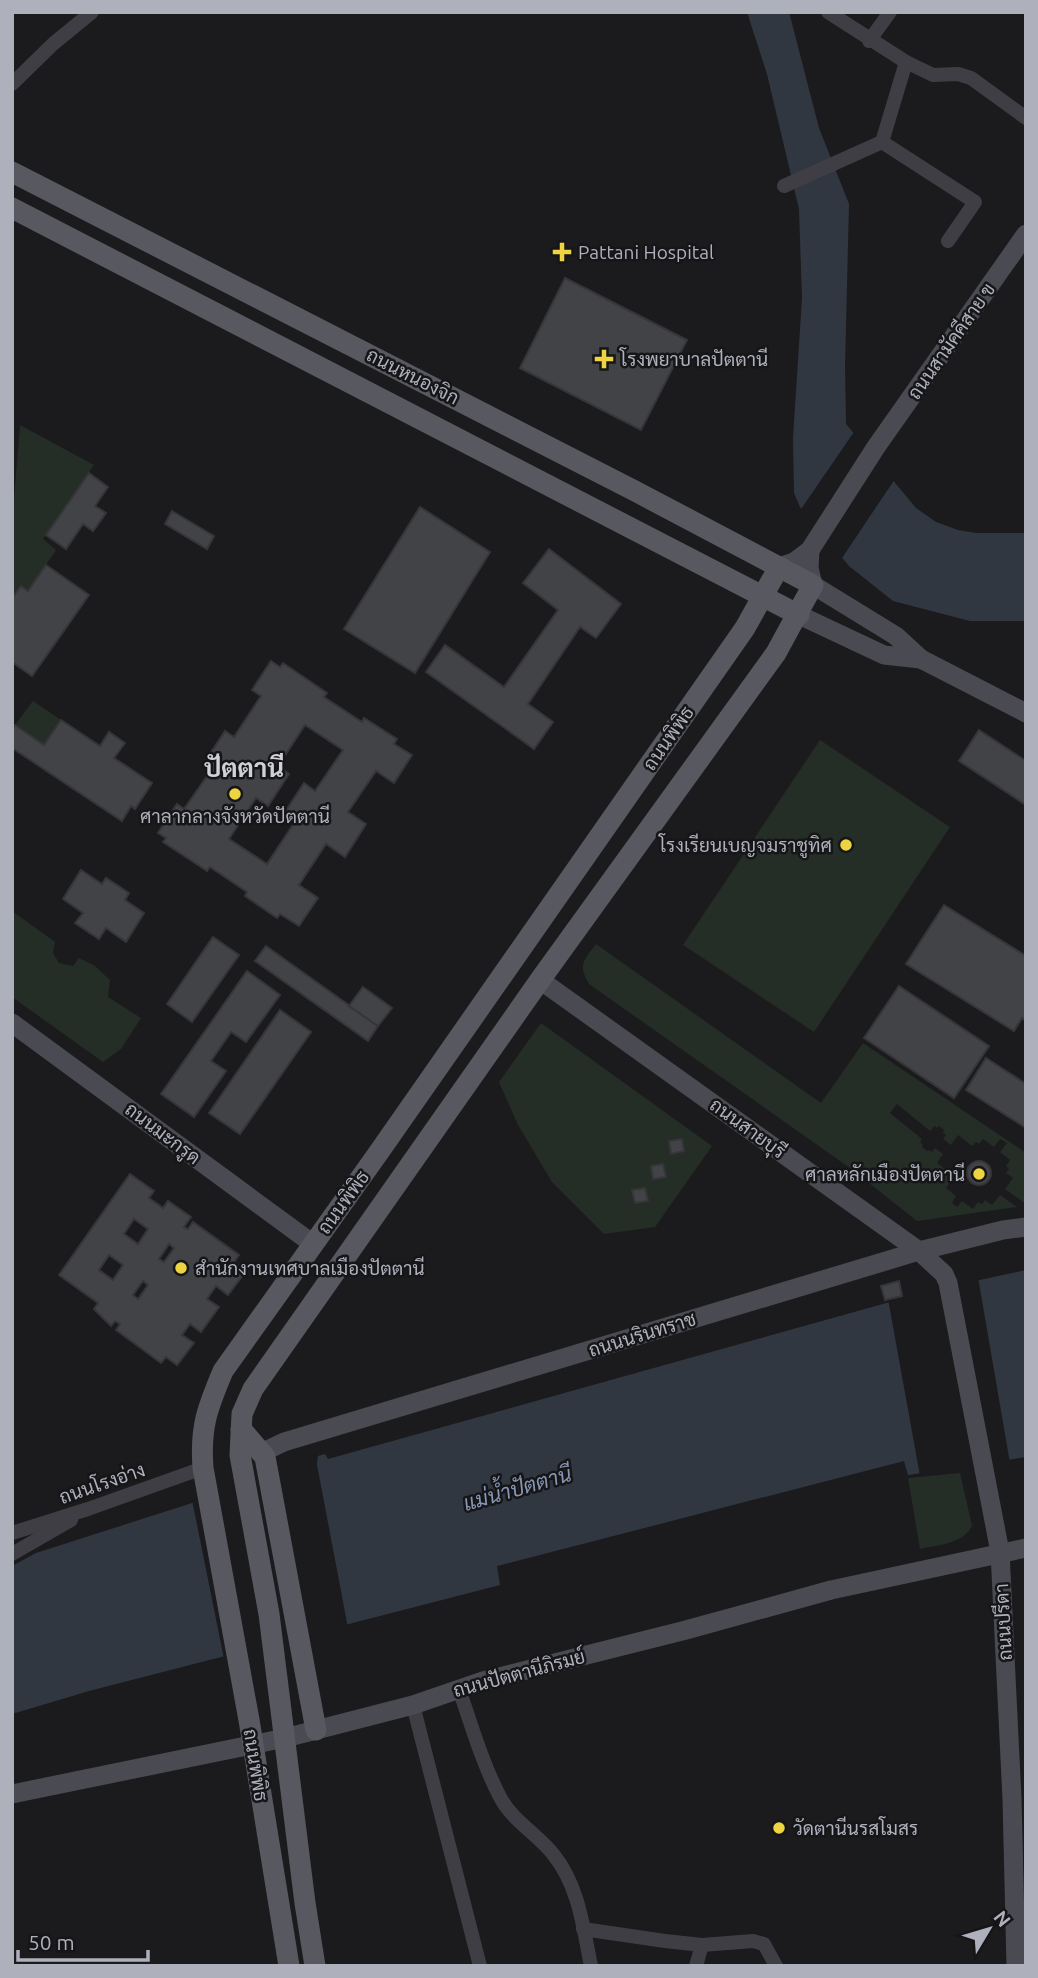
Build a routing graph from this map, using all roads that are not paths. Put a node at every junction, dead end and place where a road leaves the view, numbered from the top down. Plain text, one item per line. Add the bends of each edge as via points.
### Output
1 (92, 12) edge
2 (828, 12) edge
3 (890, 12) edge
4 (869, 40) junction
5 (906, 62) junction
6 (12, 83) edge
7 (1026, 118) edge
8 (882, 142) junction
9 (12, 172) edge
10 (785, 186) dead end
11 (12, 208) edge
12 (85, 209) junction
13 (1026, 234) edge
14 (71, 238) junction
15 (948, 241) dead end
16 (288, 312) junction
17 (271, 342) junction
18 (371, 354) junction
19 (354, 386) junction
20 (811, 547) junction
21 (779, 567) junction
22 (813, 585) junction
23 (764, 596) junction
24 (799, 615) junction
25 (921, 659) junction
26 (1026, 713) edge
27 (600, 838) junction
28 (629, 858) junction
29 (523, 945) junction
30 (546, 973) junction
31 (12, 1023) edge
32 (446, 1056) junction
33 (475, 1076) junction
34 (379, 1152) junction
35 (408, 1172) junction
36 (1026, 1227) edge
37 (313, 1244) junction
38 (919, 1251) junction
39 (342, 1265) junction
40 (948, 1283) joint
41 (241, 1429) junction
42 (263, 1455) junction
43 (205, 1475) junction
44 (88, 1509) junction
45 (12, 1533) edge
46 (1026, 1548) edge
47 (1000, 1552) junction
48 (12, 1554) edge
49 (459, 1689) junction
50 (413, 1705) junction
51 (316, 1730) junction
52 (285, 1738) junction
53 (253, 1744) junction
54 (12, 1794) edge
55 (583, 1929) junction
56 (702, 1944) junction
57 (289, 1966) edge
58 (316, 1966) edge
59 (480, 1966) edge
60 (591, 1966) edge
61 (696, 1966) edge
62 (776, 1966) edge
63 (1016, 1966) edge

1 - 6 street
2 - 4 street
3 - 4 street
4 - 5 street
5 - 7 street via 933,75 971,78
5 - 8 street
8 - 10 street
8 - 15 street via 975,202
9 - 12 main road, ถนนหนองจิก
11 - 14 main road, ถนนหนองจิก
12 - 14 main road
12 - 16 main road, ถนนหนองจิก
13 - 20 street, ถนนสามัคคีสาย ข
14 - 17 main road, ถนนหนองจิก
16 - 17 main road
16 - 18 main road, ถนนหนองจิก
17 - 19 main road, ถนนหนองจิก
18 - 19 main road
18 - 21 main road, ถนนหนองจิก
19 - 23 main road, ถนนหนองจิก
20 - 21 street
20 - 22 street
21 - 22 main road, ถนนหนองจิก
21 - 23 main road, ถนนพิพิธ
22 - 24 main road, ถนนพิพิธ
22 - 25 street via 897,636
23 - 24 main road, ถนนหนองจิก
23 - 27 main road, ถนนพิพิธ
24 - 25 street via 884,655
24 - 28 main road, ถนนพิพิธ
25 - 26 street
27 - 28 main road
27 - 29 main road, ถนนพิพิธ
28 - 30 main road, ถนนพิพิธ
29 - 30 main road
29 - 32 main road, ถนนพิพิธ
30 - 33 main road, ถนนพิพิธ
30 - 38 street, ถนนสายบุรี
31 - 37 street, ถนนมะกรูด
32 - 33 main road
32 - 34 main road, ถนนพิพิธ
33 - 35 main road, ถนนพิพิธ
34 - 35 main road
34 - 37 main road, ถนนพิพิธ
35 - 39 main road, ถนนพิพิธ
36 - 38 street, ถนนนรินทราช
37 - 39 main road
37 - 43 main road, ถนนพิพิธ via 223,1371 201,1438
38 - 40 street, ถนนสายบุรี via 944,1273
38 - 42 street, ถนนนรินทราช via 284,1442
39 - 41 main road, ถนนพิพิธ via 253,1389
40 - 47 street, ถนนปรีดา
41 - 42 main road
41 - 52 main road, ถนนพิพิธ via 240,1455 269,1614
42 - 51 main road
43 - 44 street, ถนนโรงอ่าง
43 - 53 main road, ถนนพิพิธ
44 - 45 street, ถนนโรงอ่าง
44 - 48 street
46 - 47 street, ถนนปัตตานีภิรมย์
47 - 49 street, ถนนปัตตานีภิรมย์ via 831,1590
47 - 63 street, ถนนปรีดา
49 - 50 street, ถนนปัตตานีภิรมย์
49 - 55 street via 499,1797 566,1873
50 - 51 street, ถนนปัตตานีภิรมย์
50 - 59 street
51 - 52 street, ถนนปัตตานีภิรมย์
52 - 53 street, ถนนปัตตานีภิรมย์
52 - 58 main road, ถนนพิพิธ
53 - 54 street, ถนนปัตตานีภิรมย์
53 - 57 main road, ถนนพิพิธ
55 - 56 street
55 - 60 street
56 - 61 street
56 - 62 street via 764,1944

